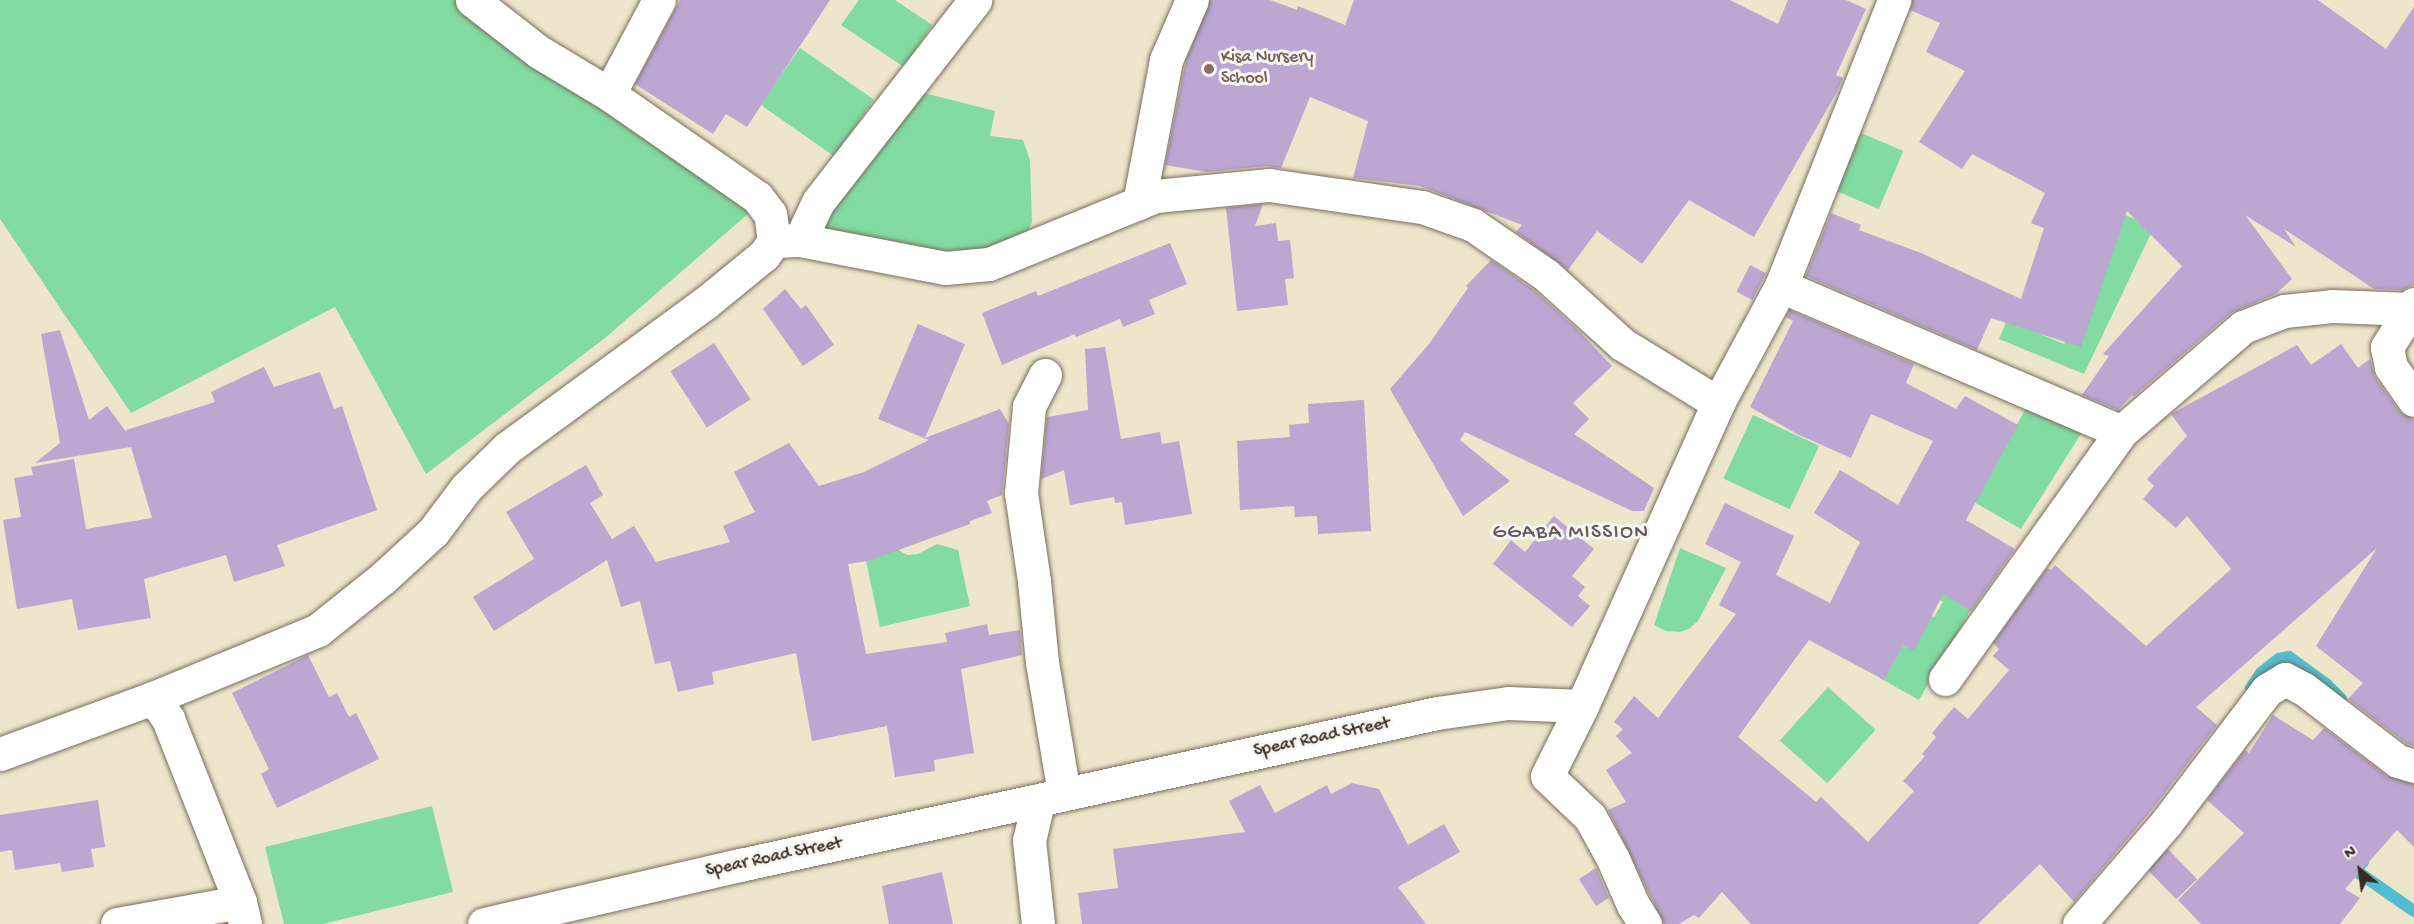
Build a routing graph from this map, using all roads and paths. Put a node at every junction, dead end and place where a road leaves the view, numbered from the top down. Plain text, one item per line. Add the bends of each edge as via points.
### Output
1 (472, 0) edge
2 (659, 0) edge
3 (975, 0) edge
4 (1192, 0) edge
5 (1894, 0) edge
6 (609, 94) junction
7 (1139, 203) junction
8 (787, 240) junction
9 (1781, 286) junction
10 (2412, 307) edge
11 (1045, 375) dead end
12 (2414, 400) edge
13 (1718, 403) junction
14 (2121, 432) junction
15 (1945, 679) dead end
16 (153, 698) junction
17 (1582, 706) junction
18 (0, 754) edge
19 (2414, 766) edge
20 (1051, 798) junction
21 (242, 913) edge
22 (117, 924) edge
23 (484, 924) edge
24 (1038, 924) edge
25 (1645, 924) edge
26 (2079, 924) edge

1 - 6 street via 539,52
2 - 6 street
3 - 8 street
4 - 7 street via 1166,60
5 - 9 street
6 - 8 street via 757,197
7 - 8 street via 989,264 945,268
7 - 13 street via 1156,196 1269,186 1422,207 1473,225 1546,275 1622,344
8 - 16 street via 507,448 466,488 433,532 328,623
9 - 13 street
9 - 14 street
10 - 12 street via 2387,347 2391,367
10 - 14 street via 2332,306 2284,311 2243,327
11 - 20 street via 1029,406 1022,493 1035,581
13 - 17 street
14 - 15 street
16 - 18 street
16 - 21 street via 168,719
17 - 20 street, Spear Road Street via 1508,703 1437,713
17 - 25 street via 1547,776 1590,817
19 - 26 street via 2398,761 2304,689 2285,679 2267,690 2166,823
20 - 23 street, Spear Road Street
20 - 24 street via 1029,840
21 - 22 street

